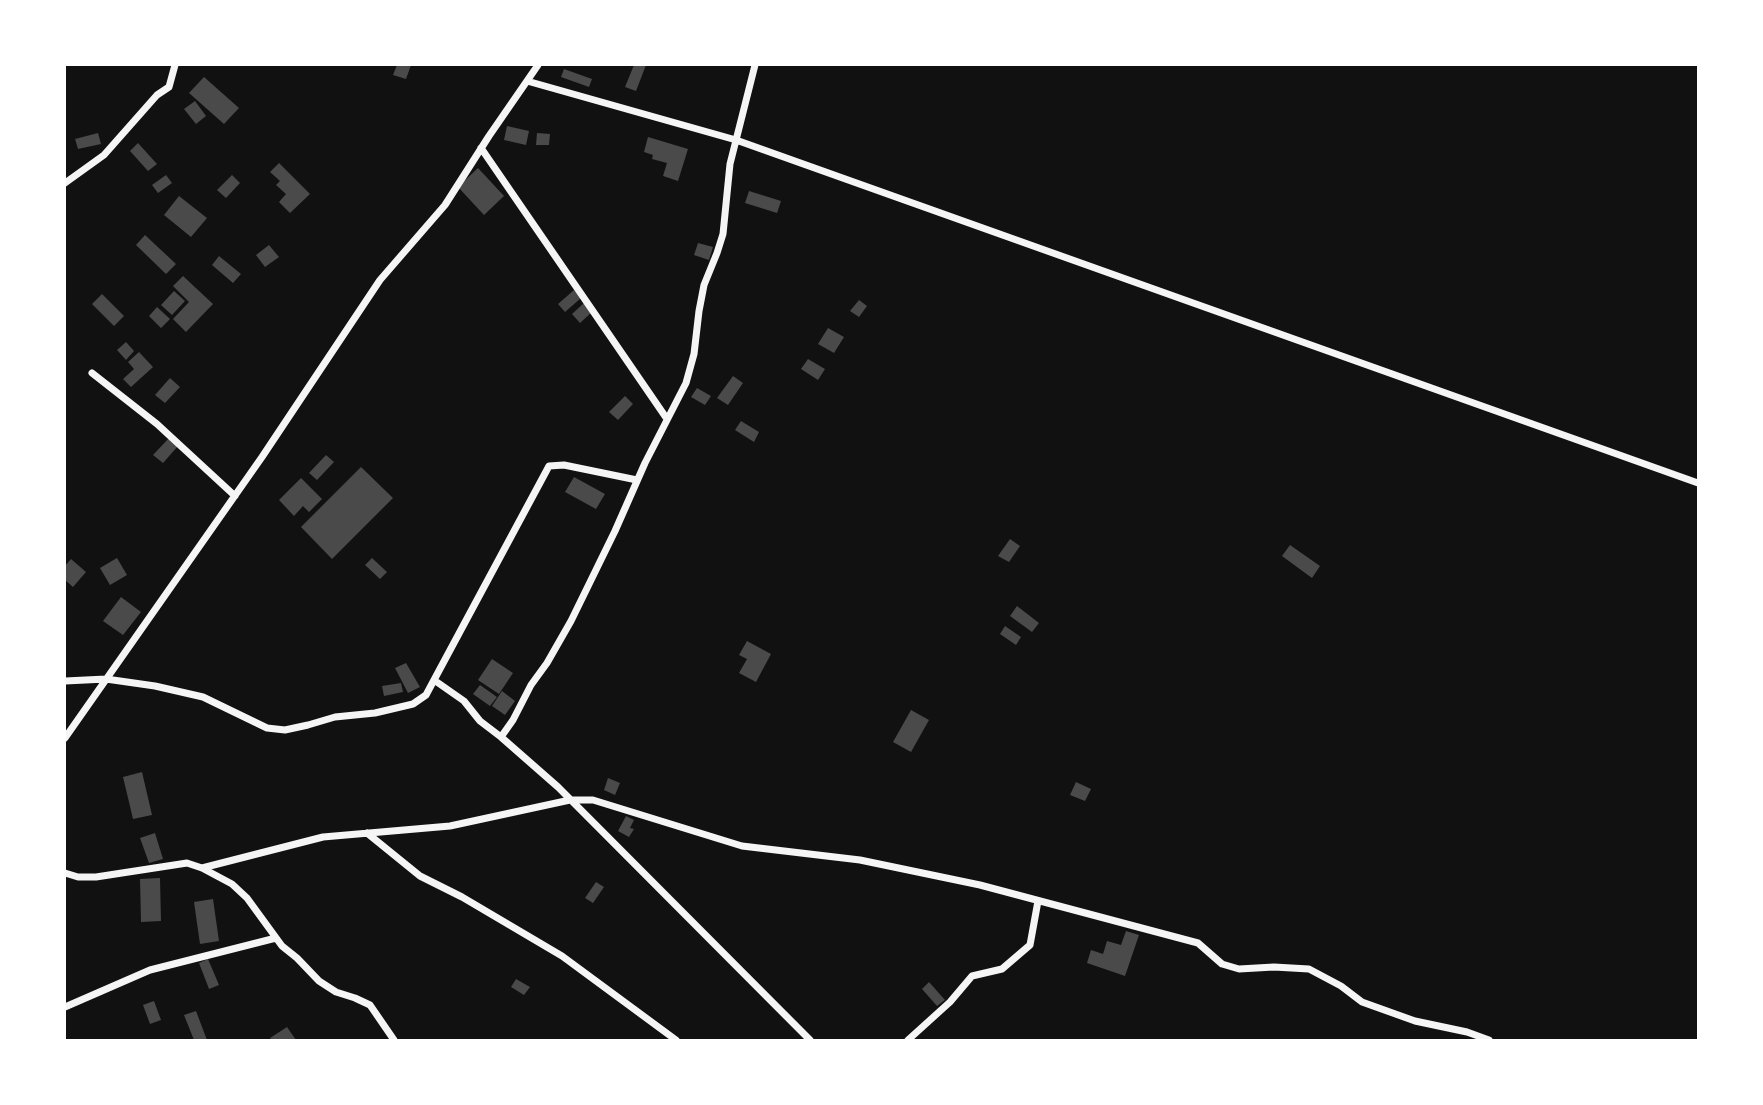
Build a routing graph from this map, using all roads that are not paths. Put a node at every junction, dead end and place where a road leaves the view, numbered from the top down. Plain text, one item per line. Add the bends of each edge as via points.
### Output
1 (175, 65) edge
2 (538, 65) edge
3 (746, 65) edge
4 (755, 65) edge
5 (751, 76) junction
6 (527, 80) junction
7 (736, 140) junction
8 (481, 148) junction
9 (65, 183) edge
10 (92, 373) dead end
11 (667, 419) junction
12 (637, 480) junction
13 (1698, 483) edge
14 (235, 496) junction
15 (106, 679) junction
16 (434, 680) junction
17 (65, 681) edge
18 (501, 737) junction
19 (65, 738) edge
20 (570, 800) junction
21 (368, 833) junction
22 (202, 868) junction
23 (65, 873) edge
24 (1038, 901) junction
25 (276, 938) junction
26 (65, 1007) edge
27 (394, 1040) edge
28 (677, 1040) edge
29 (810, 1040) edge
30 (908, 1040) edge
31 (1489, 1040) edge

1 - 9 street via 169,87 104,155
2 - 6 street
3 - 5 street
4 - 5 street
5 - 7 street
6 - 7 street
6 - 8 street
7 - 11 street via 723,234 704,285 694,354 686,383
7 - 13 street
8 - 11 street
8 - 14 street via 445,205 380,279
10 - 14 street via 157,424
11 - 12 street
12 - 16 street via 550,466
12 - 18 street via 566,630
14 - 15 street
15 - 16 street via 202,697 259,725 285,730 413,704 426,695
15 - 17 street
15 - 19 street
16 - 18 street
18 - 20 street
20 - 21 street via 450,826
20 - 24 street via 593,800 742,846 860,860
20 - 29 street
21 - 22 street via 323,837
21 - 28 street via 420,876 562,956
22 - 23 street via 187,863 96,877
22 - 25 street via 247,898
24 - 30 street via 1030,945 1002,969 972,976
24 - 31 street via 1198,943 1222,964 1239,969 1309,969 1362,1002
25 - 26 street via 150,970
25 - 27 street via 319,981 370,1005

